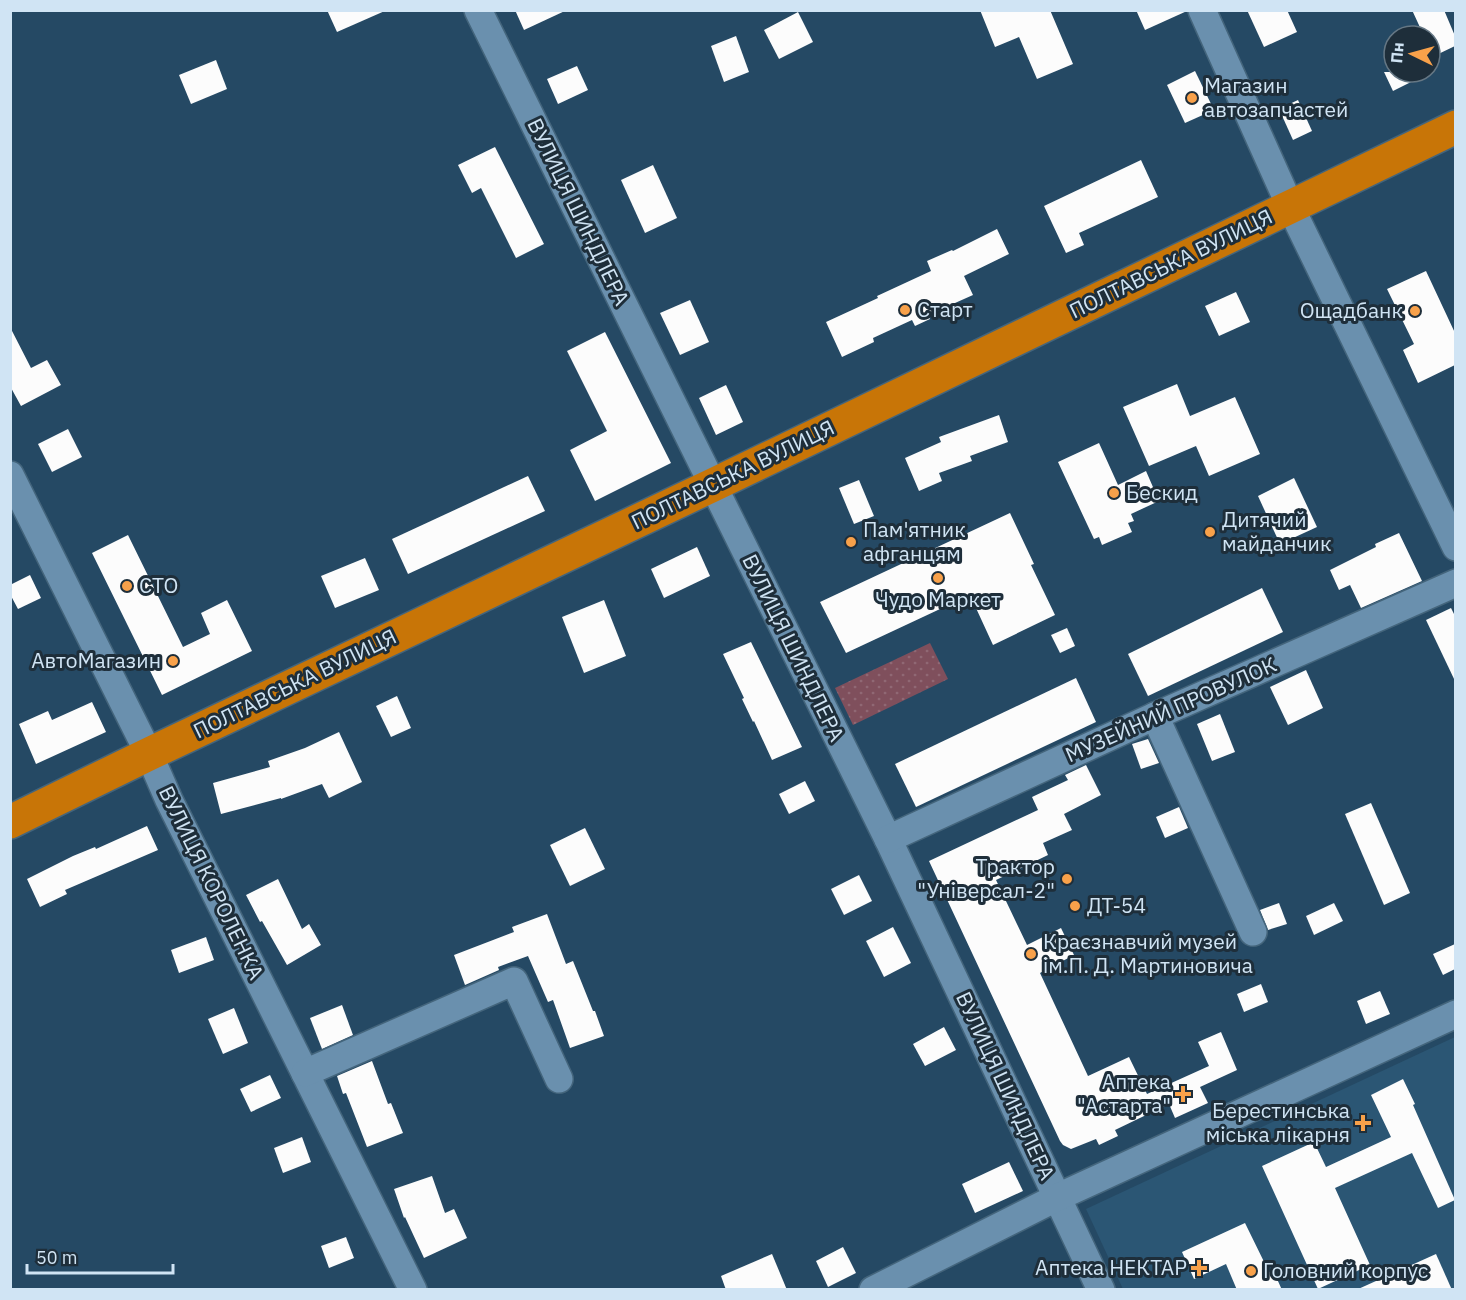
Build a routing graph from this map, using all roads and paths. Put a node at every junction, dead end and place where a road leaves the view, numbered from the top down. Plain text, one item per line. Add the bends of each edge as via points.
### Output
1 (478, 10) edge
2 (1202, 10) edge
3 (1455, 127) edge
4 (1290, 207) junction
5 (712, 485) junction
6 (13, 486) edge
7 (1455, 547) edge
8 (1455, 583) edge
9 (1155, 716) junction
10 (149, 754) junction
11 (10, 822) edge
12 (888, 839) junction
13 (1252, 932) dead end
14 (1455, 1014) edge
15 (305, 1073) junction
16 (559, 1079) dead end
17 (1058, 1197) junction
18 (413, 1290) edge
19 (873, 1290) edge
20 (1101, 1290) edge

1 - 5 street, ВУЛИЦЯ ШИНДЛЕРА
2 - 4 street
3 - 4 highway, ПОЛТАВСЬКА ВУЛИЦЯ
4 - 5 highway, ПОЛТАВСЬКА ВУЛИЦЯ
4 - 7 street
5 - 10 highway, ПОЛТАВСЬКА ВУЛИЦЯ
5 - 12 street, ВУЛИЦЯ ШИНДЛЕРА
6 - 10 street, ВУЛИЦЯ КОРОЛЕНКА
8 - 9 street, МУЗЕЙНИЙ ПРОВУЛОК
9 - 12 street, МУЗЕЙНИЙ ПРОВУЛОК
9 - 13 street
10 - 11 highway, ПОЛТАВСЬКА ВУЛИЦЯ
10 - 15 street, ВУЛИЦЯ КОРОЛЕНКА
12 - 17 street, ВУЛИЦЯ ШИНДЛЕРА
14 - 17 street
15 - 16 street via 514,981
15 - 18 street, ВУЛИЦЯ КОРОЛЕНКА
17 - 19 street
17 - 20 street, ВУЛИЦЯ ШИНДЛЕРА

